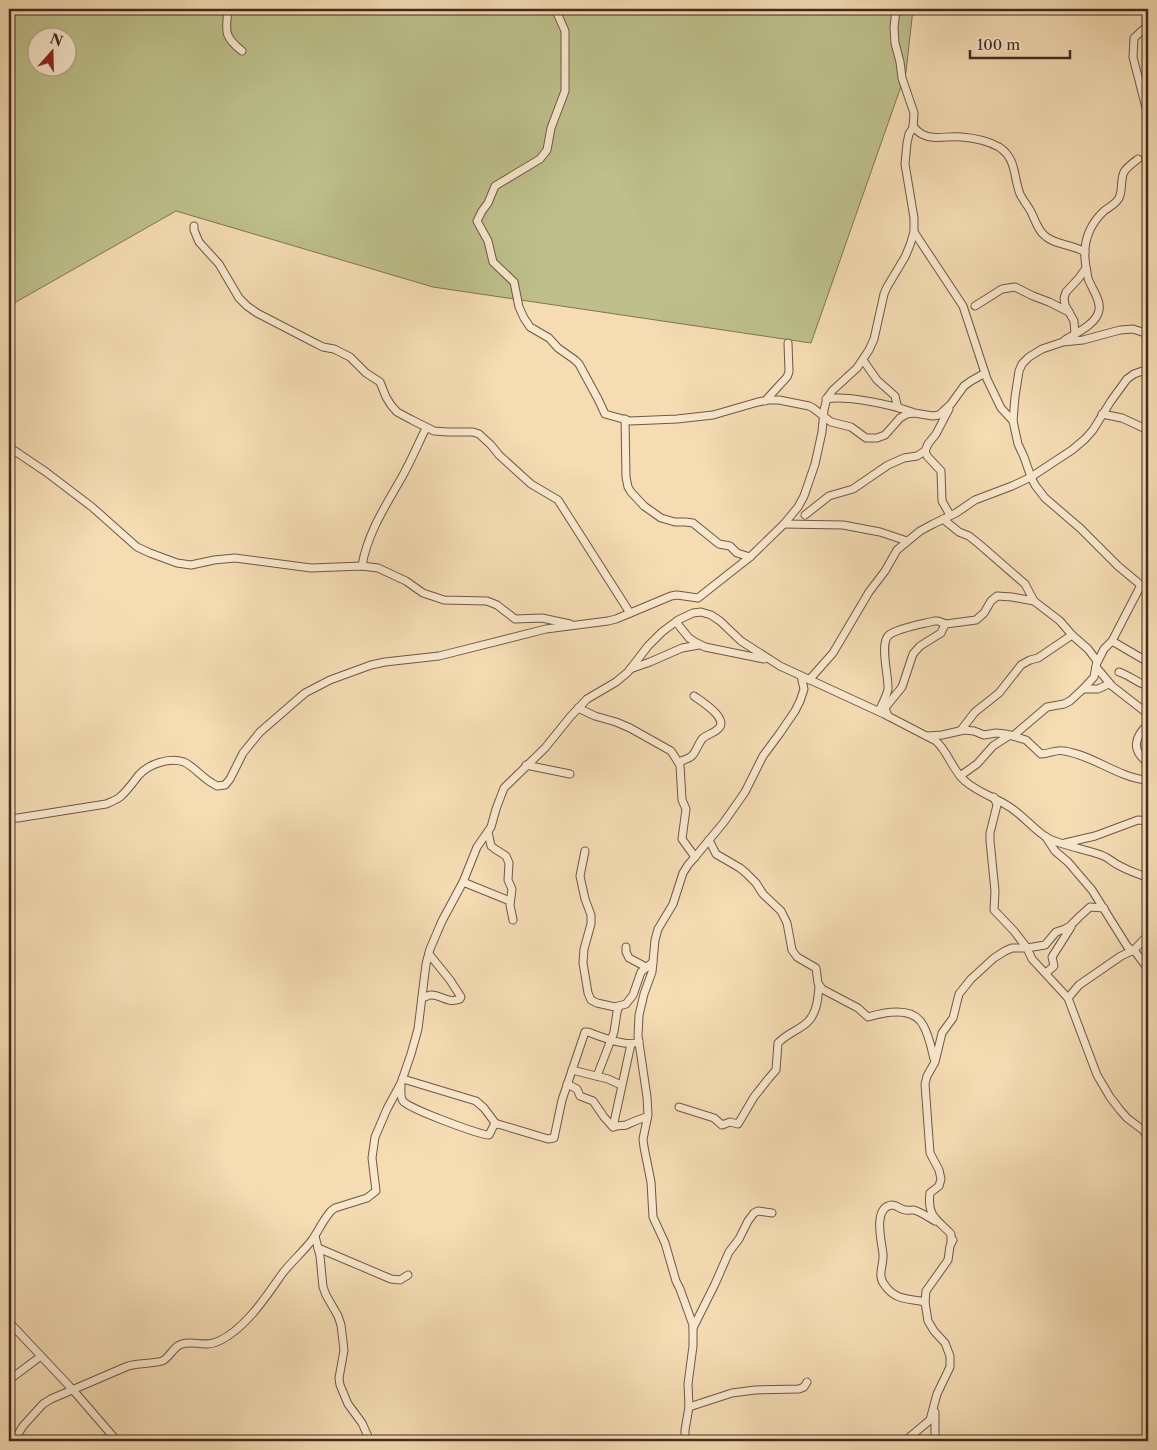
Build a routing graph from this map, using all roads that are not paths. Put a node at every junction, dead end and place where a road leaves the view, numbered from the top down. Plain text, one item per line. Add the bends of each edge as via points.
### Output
1 (228, 9) edge
2 (557, 9) edge
3 (896, 9) edge
4 (1148, 26) edge
5 (242, 51) dead end
6 (1148, 110) edge
7 (913, 126) junction
8 (1138, 158) dead end
9 (194, 226) dead end
10 (914, 232) junction
11 (1084, 252) junction
12 (1086, 268) junction
13 (975, 306) dead end
14 (1069, 312) junction
15 (1075, 334) junction
16 (1148, 334) edge
17 (1063, 342) junction
18 (788, 343) dead end
19 (863, 360) junction
20 (1148, 369) edge
21 (985, 373) junction
22 (826, 399) junction
23 (765, 401) junction
24 (951, 404) junction
25 (899, 408) junction
26 (914, 414) junction
27 (1102, 414) junction
28 (823, 416) junction
29 (625, 419) junction
30 (1013, 421) junction
31 (426, 428) junction
32 (1148, 430) edge
33 (9, 447) edge
34 (924, 451) junction
35 (1031, 476) junction
36 (802, 498) junction
37 (805, 515) junction
38 (947, 517) junction
39 (784, 524) junction
40 (810, 525) junction
41 (907, 541) junction
42 (750, 557) junction
43 (362, 566) junction
44 (1141, 585) junction
45 (1148, 591) edge
46 (1034, 601) junction
47 (630, 613) junction
48 (676, 622) junction
49 (945, 624) junction
50 (575, 625) junction
51 (1072, 635) junction
52 (1112, 641) junction
53 (700, 644) junction
54 (771, 660) junction
55 (1148, 662) edge
56 (1096, 665) junction
57 (630, 669) junction
58 (1119, 672) dead end
59 (801, 676) junction
60 (809, 680) junction
61 (1109, 684) junction
62 (1148, 686) edge
63 (1083, 689) junction
64 (694, 696) dead end
65 (578, 708) junction
66 (879, 711) junction
67 (1148, 714) edge
68 (888, 716) junction
69 (1148, 724) edge
70 (961, 730) junction
71 (1012, 735) junction
72 (927, 736) junction
73 (678, 762) junction
74 (1148, 763) edge
75 (526, 765) junction
76 (570, 774) dead end
77 (960, 776) junction
78 (1148, 776) edge
79 (993, 797) junction
80 (9, 818) edge
81 (1148, 821) edge
82 (488, 832) junction
83 (1046, 837) junction
84 (709, 840) junction
85 (1065, 844) junction
86 (585, 851) dead end
87 (695, 858) junction
88 (1148, 878) edge
89 (462, 882) junction
90 (510, 901) junction
91 (1104, 908) junction
92 (513, 920) dead end
93 (1074, 922) junction
94 (1148, 935) edge
95 (626, 947) dead end
96 (1026, 948) junction
97 (1134, 951) junction
98 (429, 954) junction
99 (653, 962) junction
100 (646, 967) junction
101 (1148, 969) edge
102 (1046, 973) junction
103 (819, 986) junction
104 (422, 998) junction
105 (1068, 998) junction
106 (620, 1006) junction
107 (611, 1040) junction
108 (639, 1041) junction
109 (631, 1044) junction
110 (934, 1062) junction
111 (572, 1070) junction
112 (597, 1076) junction
113 (402, 1081) junction
114 (567, 1084) junction
115 (622, 1085) junction
116 (679, 1107) dead end
117 (647, 1117) junction
118 (496, 1124) junction
119 (613, 1127) junction
120 (1148, 1139) edge
121 (1148, 1149) edge
122 (1148, 1185) edge
123 (772, 1213) dead end
124 (940, 1223) junction
125 (315, 1236) junction
126 (956, 1236) dead end
127 (951, 1244) junction
128 (318, 1248) junction
129 (408, 1275) dead end
130 (925, 1302) junction
131 (9, 1322) edge
132 (693, 1328) junction
133 (41, 1356) junction
134 (9, 1380) edge
135 (807, 1382) dead end
136 (73, 1390) junction
137 (934, 1401) junction
138 (689, 1407) junction
139 (14, 1441) edge
140 (117, 1441) edge
141 (370, 1441) edge
142 (685, 1441) edge
143 (905, 1441) edge
144 (934, 1441) edge

1 - 5 street via 226,30
2 - 29 street via 564,31 565,91 551,128 547,150 540,159 495,186 477,221 488,241 493,262 514,282 519,307 530,327 549,338 579,364 605,414
3 - 7 street via 895,43 914,113
4 - 6 street via 1134,38 1133,57
7 - 10 street via 905,164
7 - 11 street via 922,135 979,139 1006,152 1013,163 1021,195 1041,232
8 - 11 street via 1125,171 1119,198 1092,226
9 - 31 street via 199,242 219,264 247,306 304,338 350,356 380,382 397,412
10 - 19 street via 905,257 887,287 874,339
10 - 21 street via 963,306
11 - 12 street
12 - 14 street via 1066,292 1065,305
12 - 15 street via 1100,309 1096,318
13 - 14 street via 1002,289 1014,287
14 - 15 street via 1074,320
15 - 17 street
16 - 17 street via 1133,329 1120,330
17 - 30 street via 1042,348 1022,364
18 - 23 street via 789,372
19 - 22 street
19 - 25 street via 877,380 895,396
20 - 27 street via 1127,379
21 - 24 street via 964,386
21 - 30 street via 1001,408
22 - 25 street
22 - 28 street
23 - 28 street via 805,405
23 - 29 street via 704,417
24 - 26 street via 939,415
24 - 34 street
25 - 26 street
26 - 28 street via 900,418 882,438 871,439
27 - 32 street
27 - 35 street via 1085,439
28 - 36 street via 815,464
29 - 42 street via 626,476 631,492 661,518 693,524 719,544
30 - 35 street
31 - 43 street via 371,533
31 - 47 street via 479,434 531,484 558,500
33 - 43 street via 92,507 137,547 163,559 191,564 235,558 311,568
34 - 37 street via 888,465 853,489 829,496
34 - 38 street via 940,470 942,501
35 - 38 street via 975,500
35 - 44 street via 1045,498
36 - 37 street
36 - 39 street
37 - 40 street
38 - 41 street
38 - 46 street via 959,532 979,544 1026,586
39 - 40 street
39 - 42 street
40 - 41 street via 843,525
41 - 60 street via 897,550 869,592 833,653
42 - 47 street via 698,598 676,595
43 - 50 street via 378,568 423,593 444,600 487,601 515,618 542,618
44 - 45 street
44 - 52 street
46 - 49 street via 997,596 976,620
46 - 51 street
47 - 50 street via 608,621
48 - 53 street via 689,638
48 - 54 street via 697,612 711,615 740,641
48 - 57 street via 648,646
49 - 66 street via 938,621 920,624 887,637 888,688
49 - 68 street via 941,633 913,654 902,687 886,708
50 - 80 street via 540,630 439,656 384,662 330,680 305,693 260,732 242,753 225,785 217,786 184,762 162,762 144,770 119,798 106,804
51 - 56 street via 1091,653
51 - 70 street via 1038,658 1021,665 999,693 975,712
52 - 55 street
52 - 56 street
53 - 54 street
53 - 57 street
54 - 59 street
56 - 61 street
56 - 63 street via 1092,680
57 - 65 street
58 - 62 street
59 - 60 street
59 - 84 street via 804,689 795,711 763,756 745,792
60 - 66 street
61 - 63 street via 1098,689
61 - 67 street
63 - 71 street via 1070,701 1047,707
64 - 73 street via 718,716 721,726 703,738 692,757
65 - 73 street via 630,728 671,751
65 - 75 street via 545,748
66 - 68 street
68 - 72 street
69 - 74 street via 1136,744 1138,752
70 - 71 street via 984,735
70 - 72 street
71 - 77 street via 993,746 977,764
71 - 78 street via 1026,740 1041,754 1066,751 1135,778 1144,780
72 - 77 street via 942,747
73 - 87 street via 682,800 687,811 682,839
75 - 76 street
75 - 82 street via 504,788
77 - 79 street via 974,788
79 - 83 street
79 - 96 street via 997,805 990,833 994,910
81 - 85 street via 1138,820
82 - 89 street via 477,847
82 - 90 street via 492,846 508,858 508,880 512,889
83 - 85 street
83 - 91 street
84 - 87 street
84 - 103 street via 716,854 740,868 784,915 792,950 797,957 816,968
85 - 88 street via 1101,855
86 - 106 street via 580,876 591,915 583,963 588,993 597,1003
87 - 99 street via 683,873 673,904 658,929
89 - 90 street
89 - 98 street
90 - 92 street
91 - 93 street via 1090,908
91 - 97 street via 1127,946
93 - 96 street via 1056,932 1045,944
93 - 102 street via 1052,957 1054,966
94 - 97 street
95 - 100 street via 629,958
96 - 102 street
96 - 110 street via 1005,951 962,989 953,1018 942,1033
97 - 101 street
97 - 105 street via 1087,979
98 - 104 street
98 - 104 street via 461,998 450,1001 429,995
99 - 100 street
99 - 108 street via 639,1015
100 - 106 street via 630,1000
102 - 105 street
103 - 110 street via 868,1017 891,1012 907,1013 917,1018 928,1036
103 - 116 street via 813,1014 804,1026 778,1043 776,1070 738,1124 730,1122 724,1125 714,1118
104 - 113 street via 418,1029
105 - 120 street via 1098,1075 1120,1110 1144,1131
106 - 107 street
107 - 109 street
107 - 111 street via 585,1032
107 - 112 street
108 - 109 street
108 - 117 street
109 - 115 street
110 - 124 street via 925,1084 930,1153 941,1179 939,1186 930,1194 930,1206
111 - 112 street
111 - 114 street
112 - 115 street
113 - 118 street via 476,1101
113 - 118 street via 404,1103 426,1114 483,1135 490,1134
113 - 125 street via 375,1137 372,1158 376,1191 367,1198 335,1208
114 - 118 street via 553,1139
114 - 119 street via 577,1089 580,1096 593,1101
115 - 119 street
117 - 119 street
117 - 132 street via 643,1139 653,1217
121 - 122 street
123 - 132 street via 758,1211 748,1221 729,1252
124 - 127 street via 951,1234
124 - 130 street via 920,1212 892,1205 880,1216 883,1255 880,1277 883,1284 896,1296
125 - 128 street
125 - 136 street via 253,1312 224,1338 203,1345 179,1344 160,1362 136,1363
126 - 127 street
127 - 130 street via 948,1260 926,1291
128 - 129 street via 391,1279 400,1280
128 - 141 street via 323,1287 341,1325 344,1350 340,1385
130 - 137 street via 928,1321 945,1343 950,1360 949,1370
131 - 133 street
132 - 138 street
133 - 134 street
133 - 136 street
135 - 138 street via 799,1389 732,1393
136 - 139 street via 43,1404
136 - 140 street
137 - 143 street via 928,1422
137 - 144 street
138 - 142 street

